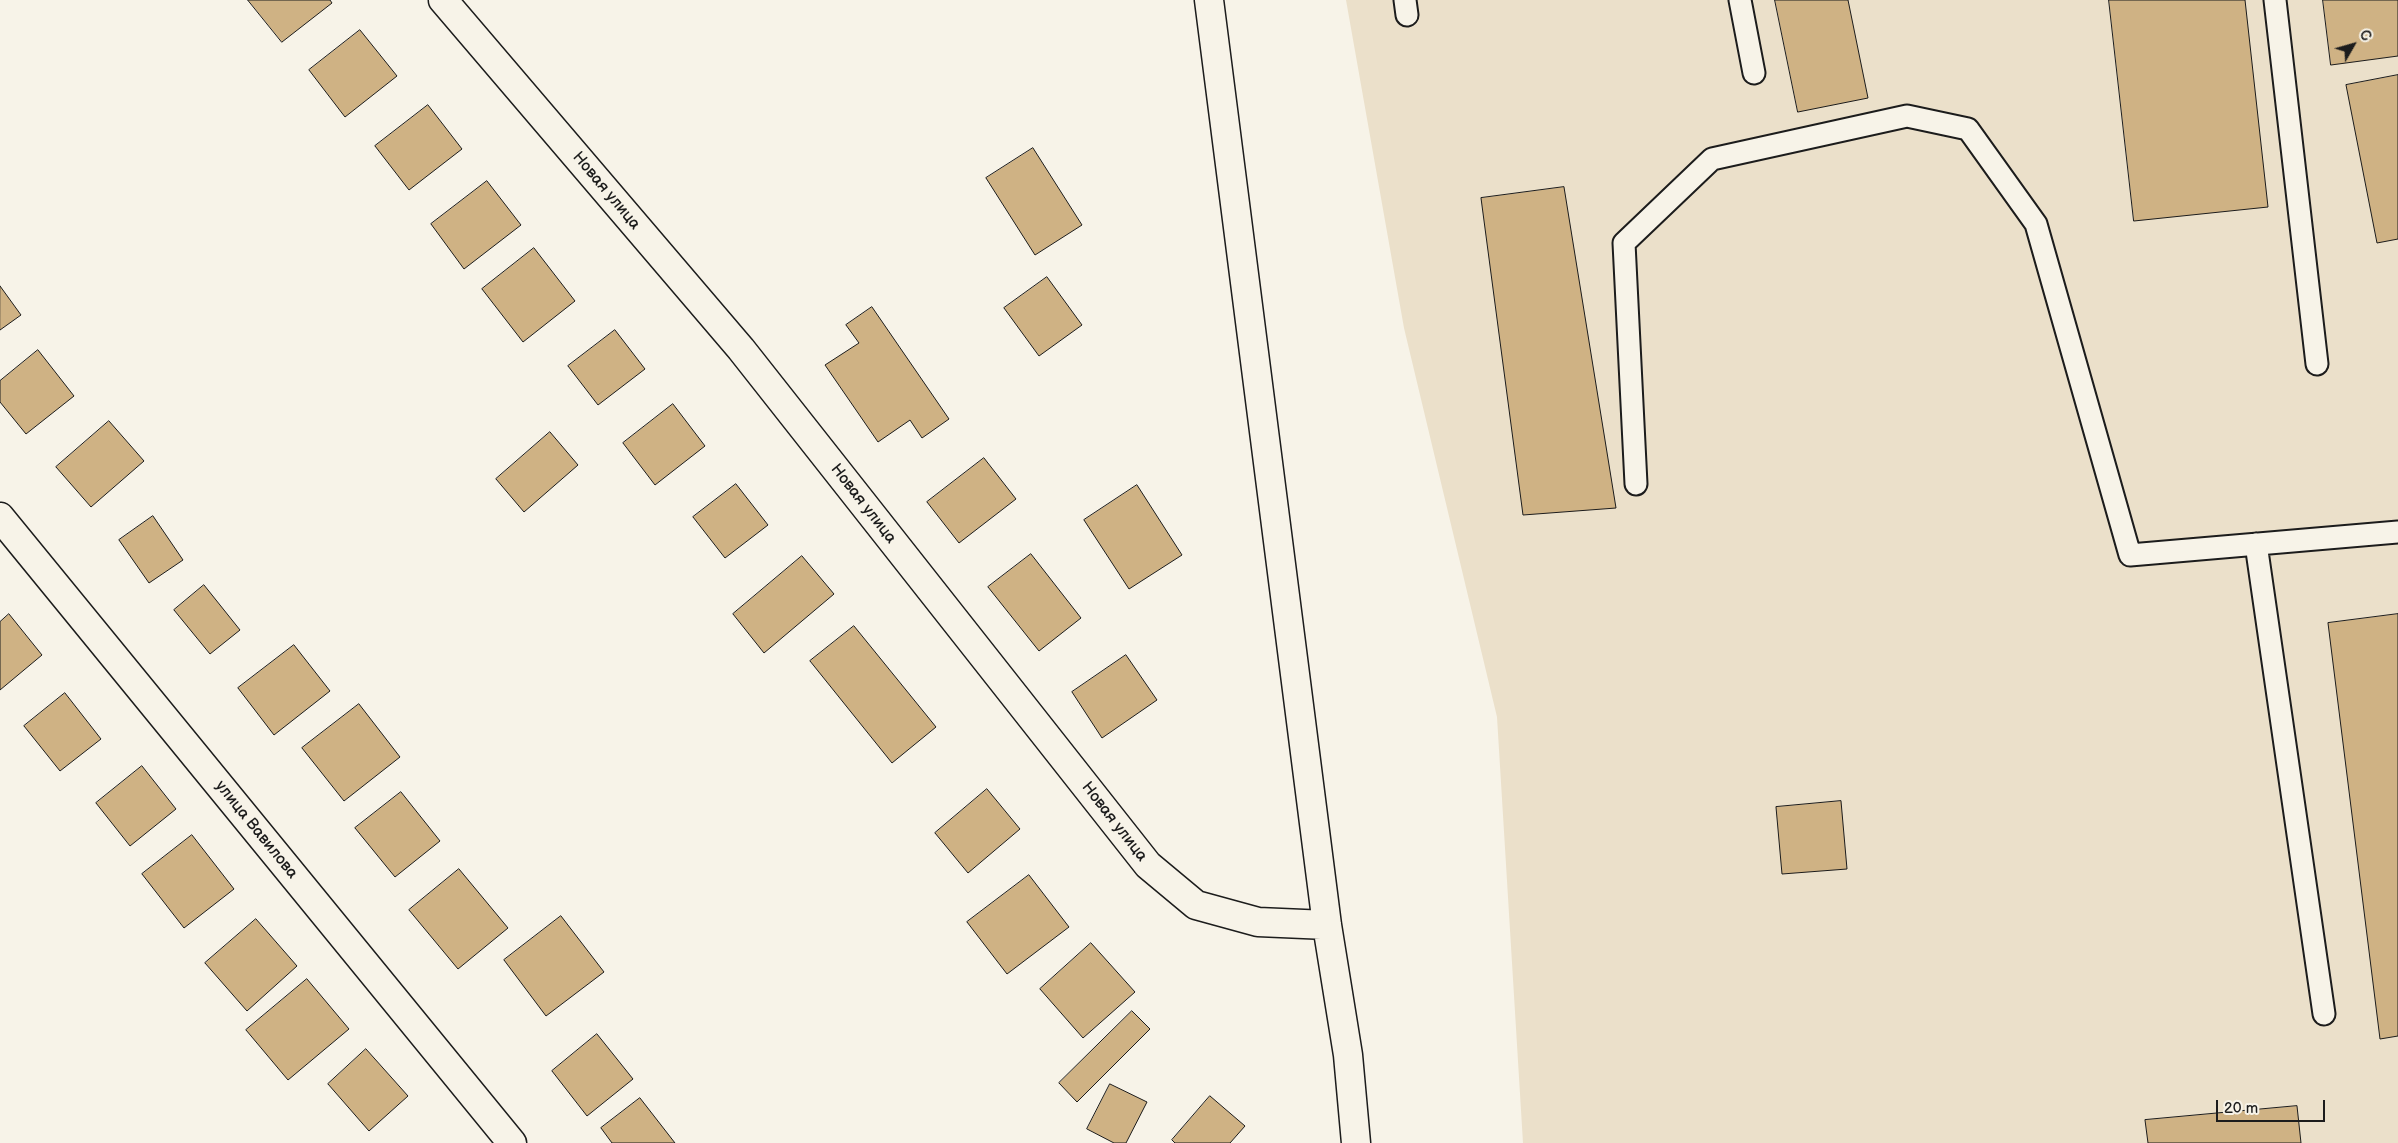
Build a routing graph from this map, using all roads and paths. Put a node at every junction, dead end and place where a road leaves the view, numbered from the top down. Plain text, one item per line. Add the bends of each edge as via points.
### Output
1 (443, 0) edge
2 (1209, 0) edge
3 (1740, 0) edge
4 (2275, 0) edge
5 (1754, 73) dead end
6 (2316, 364) dead end
7 (1636, 484) dead end
8 (0, 517) edge
9 (2398, 532) edge
10 (2256, 544) junction
11 (1328, 925) junction
12 (2324, 1014) dead end
13 (512, 1143) edge
14 (1356, 1143) edge

1 - 11 street, Новая улица via 741,349 1148,865 1196,905 1258,922
2 - 11 street
3 - 5 lane
4 - 6 lane
7 - 10 lane via 1624,243 1712,159 1907,116 1968,130 2036,224 2130,555
8 - 13 street, улица Вавилова
9 - 10 lane
10 - 12 lane
11 - 14 street via 1348,1055

